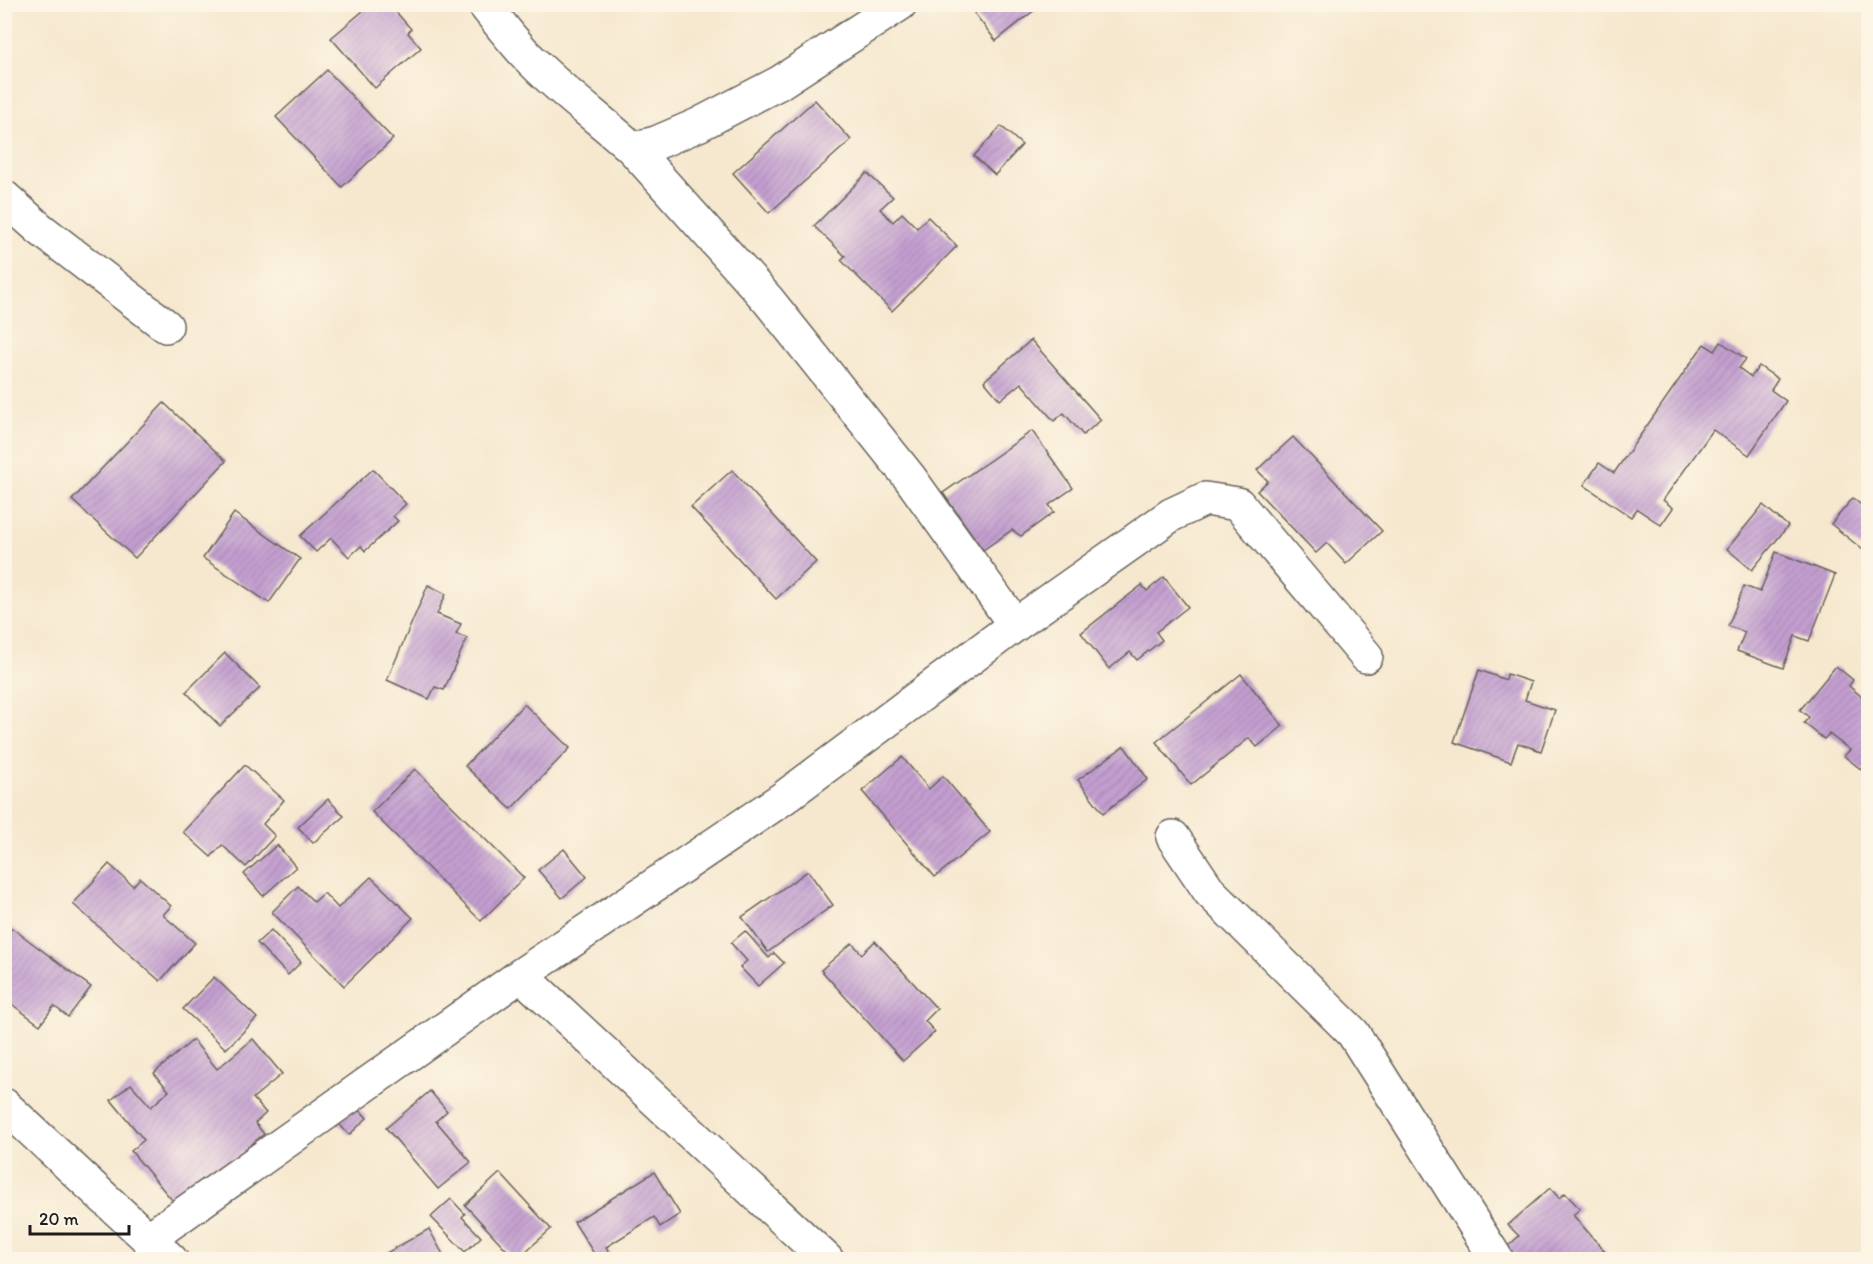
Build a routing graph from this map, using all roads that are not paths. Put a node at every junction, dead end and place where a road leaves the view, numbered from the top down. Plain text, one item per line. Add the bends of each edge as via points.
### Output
1 (484, 4) edge
2 (900, 4) edge
3 (633, 149) junction
4 (4, 197) edge
5 (166, 326) dead end
6 (1016, 624) junction
7 (1366, 656) dead end
8 (1173, 837) dead end
9 (521, 975) junction
10 (4, 1105) edge
11 (159, 1249) edge
12 (827, 1260) edge
13 (1497, 1260) edge

1 - 3 street via 533,62
2 - 3 street via 779,83 656,143
3 - 6 street via 768,300 910,478
4 - 5 street
6 - 7 street via 1171,515 1205,499 1238,504
6 - 9 street via 782,799
8 - 13 street via 1210,891 1353,1033
9 - 11 street
9 - 12 street
10 - 11 street

